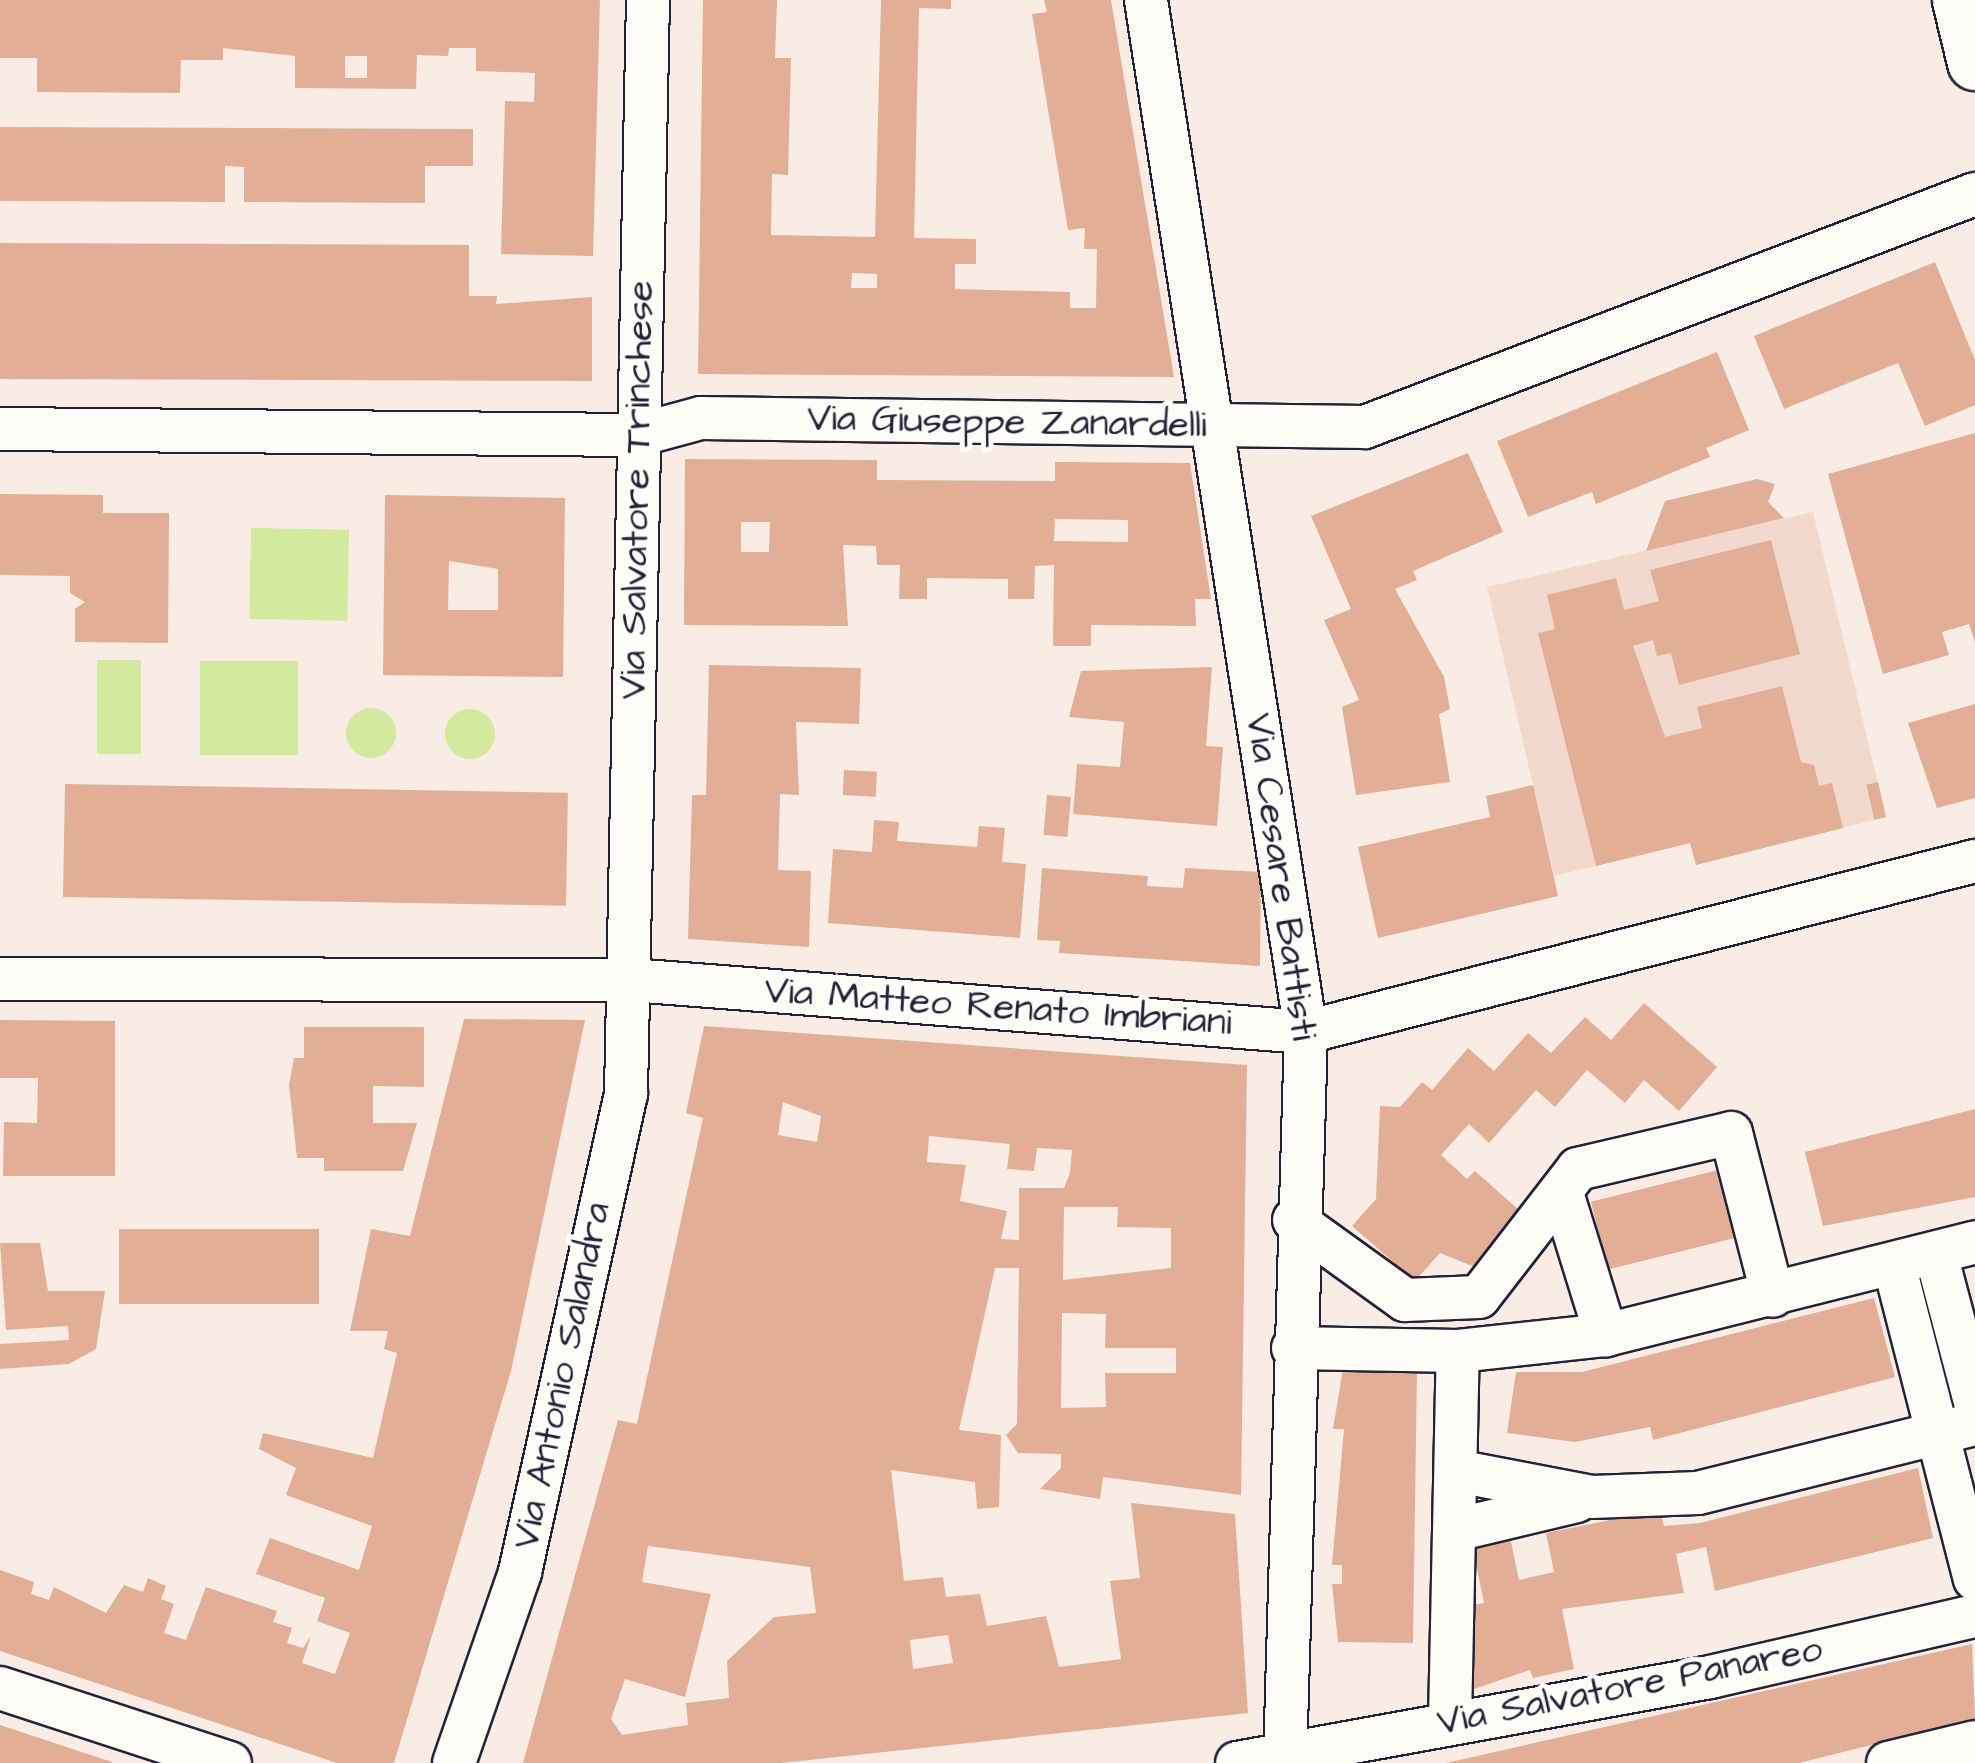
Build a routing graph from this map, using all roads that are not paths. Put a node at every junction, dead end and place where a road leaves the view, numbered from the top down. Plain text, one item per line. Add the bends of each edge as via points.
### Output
1 (648, 0) edge
2 (1146, 0) edge
3 (1960, 0) edge
4 (1975, 62) edge
5 (1975, 194) edge
6 (1215, 426) junction
7 (0, 430) edge
8 (638, 435) junction
9 (1975, 862) edge
10 (0, 979) edge
11 (631, 980) junction
12 (1306, 1032) junction
13 (1562, 1193) junction
14 (1294, 1220) junction
15 (1956, 1250) edge
16 (1895, 1268) junction
17 (1773, 1296) junction
18 (1606, 1335) junction
19 (1293, 1348) junction
20 (1458, 1351) junction
21 (1975, 1402) edge
22 (1956, 1429) edge
23 (1457, 1470) junction
24 (1592, 1497) junction
25 (1456, 1530) junction
26 (1975, 1578) edge
27 (1975, 1616) edge
28 (0, 1688) edge
29 (1450, 1721) junction
30 (1975, 1742) edge
31 (1285, 1760) edge
32 (230, 1763) edge
33 (454, 1763) edge
34 (1237, 1763) edge
35 (1888, 1763) edge

1 - 8 street, Via Salvatore Trinchese
2 - 6 street, Via Cesare Battisti
3 - 4 street
5 - 6 street, Via Giuseppe Zanardelli via 1365,427
6 - 8 street, Via Giuseppe Zanardelli via 680,418
6 - 12 street, Via Cesare Battisti
7 - 8 street, Via Giuseppe Zanardelli
8 - 11 street, Via Salvatore Trinchese
9 - 12 street, Via Matteo Renato Imbriani
10 - 11 street, Via Matteo Renato Imbriani
11 - 12 street, Via Matteo Renato Imbriani
11 - 33 street, Via Antonio Salandra via 626,1094 524,1554
12 - 14 street, Via Cesare Battisti
13 - 14 street via 1479,1297 1405,1300
13 - 17 street via 1578,1169 1732,1134
13 - 18 street
14 - 19 street, Via Cesare Battisti
15 - 16 street
15 - 21 street
16 - 17 street
16 - 22 street
17 - 18 street
18 - 20 street
19 - 20 street
19 - 31 street, Via Cesare Battisti
20 - 23 street
22 - 24 street via 1698,1493
22 - 26 street
23 - 24 street
23 - 25 street
24 - 25 street
25 - 29 street
27 - 29 street, Via Salvatore Panareo via 1710,1677
28 - 32 street
29 - 31 street, Via Salvatore Panareo
30 - 35 street
31 - 34 street, Via Salvatore Panareo

